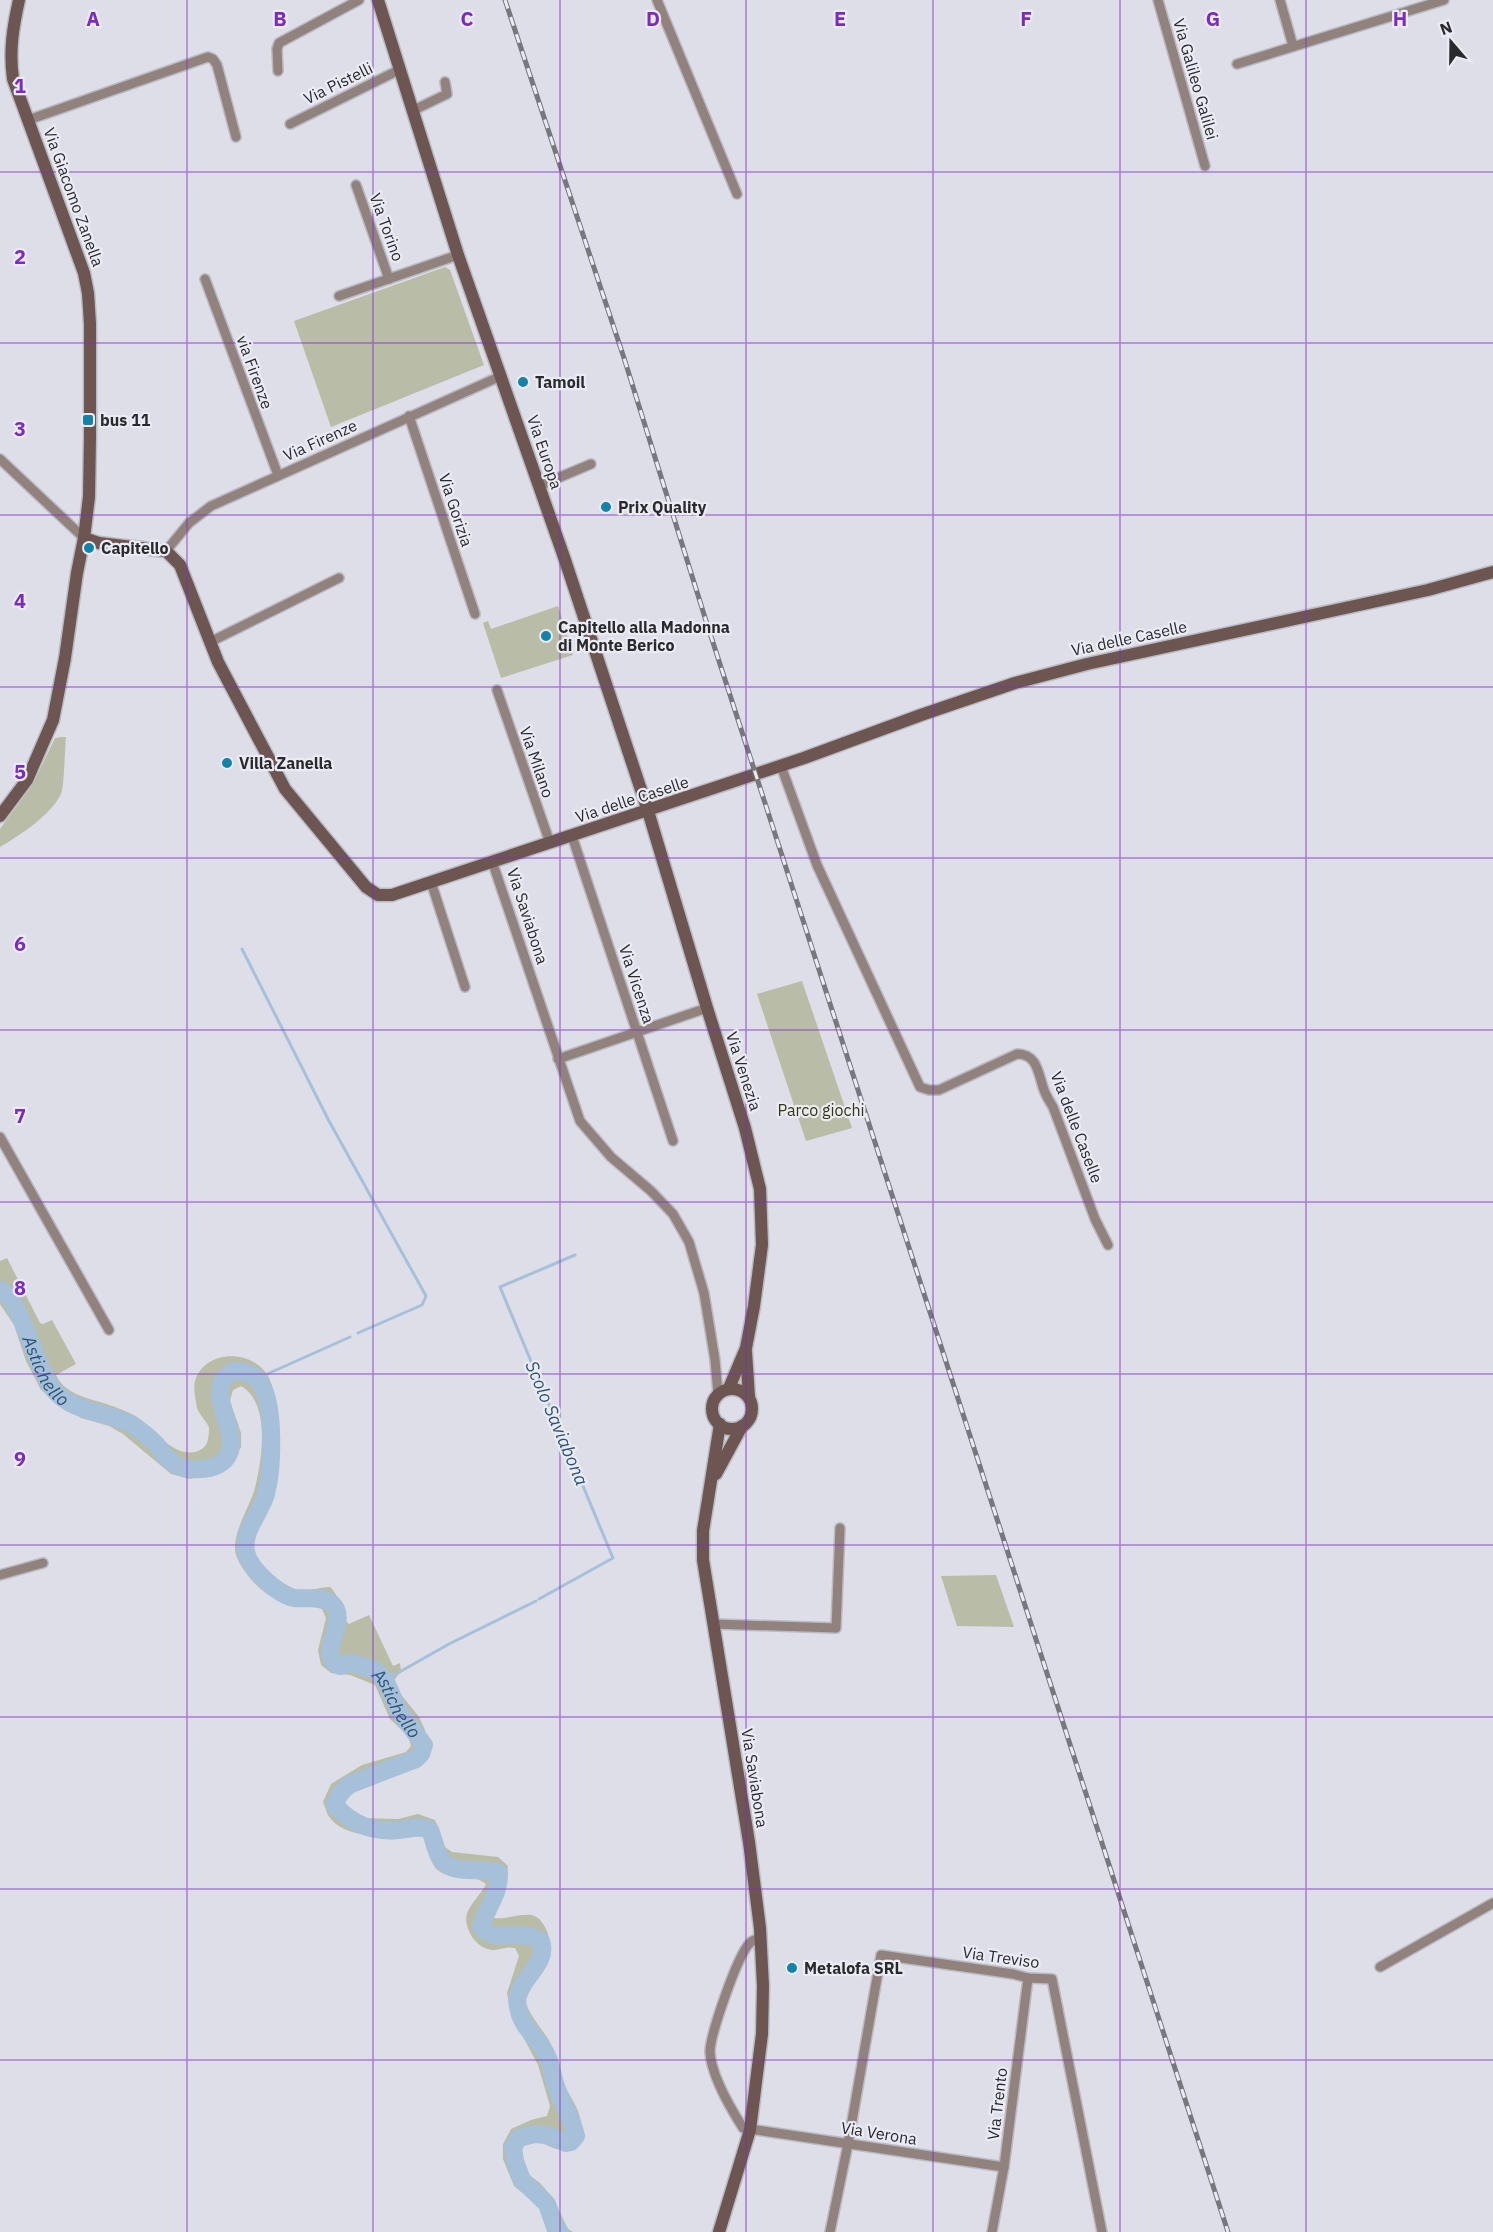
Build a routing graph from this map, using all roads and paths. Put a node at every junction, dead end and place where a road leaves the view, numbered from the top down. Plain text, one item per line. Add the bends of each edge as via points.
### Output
1 (19, 0) edge
2 (359, 0) edge
3 (378, 0) edge
4 (657, 0) edge
5 (1158, 0) edge
6 (1280, 0) edge
7 (1444, 0) edge
8 (1293, 46) junction
9 (1237, 64) dead end
10 (399, 70) junction
11 (278, 71) dead end
12 (445, 82) dead end
13 (412, 111) junction
14 (28, 120) junction
15 (290, 124) dead end
16 (236, 137) dead end
17 (1205, 166) dead end
18 (356, 185) dead end
19 (737, 194) dead end
20 (458, 255) junction
21 (205, 279) dead end
22 (389, 279) junction
23 (339, 296) dead end
24 (501, 376) junction
25 (410, 416) junction
26 (0, 459) edge
27 (591, 464) dead end
28 (278, 475) junction
29 (539, 486) junction
30 (84, 537) junction
31 (166, 551) junction
32 (1493, 572) edge
33 (339, 578) dead end
34 (475, 614) dead end
35 (210, 642) junction
36 (497, 690) dead end
37 (781, 766) junction
38 (648, 811) junction
39 (0, 816) edge
40 (572, 836) junction
41 (550, 843) junction
42 (492, 861) junction
43 (431, 882) junction
44 (465, 987) dead end
45 (707, 1008) junction
46 (638, 1033) junction
47 (558, 1059) junction
48 (0, 1137) edge
49 (673, 1141) dead end
50 (1108, 1245) dead end
51 (109, 1330) dead end
52 (746, 1347) junction
53 (723, 1391) junction
54 (749, 1397) junction
55 (720, 1424) junction
56 (742, 1426) junction
57 (711, 1483) junction
58 (840, 1528) dead end
59 (43, 1563) dead end
60 (0, 1575) edge
61 (713, 1624) junction
62 (1493, 1903) edge
63 (761, 1938) junction
64 (1380, 1967) dead end
65 (1028, 1978) junction
66 (750, 2130) junction
67 (848, 2144) junction
68 (1004, 2168) junction
69 (719, 2232) edge
70 (830, 2232) edge
71 (992, 2232) edge
72 (1102, 2232) edge

1 - 14 street, Via Giacomo Zanella via 10,56 13,79
2 - 11 street via 279,43
3 - 10 street, Via Europa
4 - 19 street
5 - 17 street, Via Galileo Galilei
6 - 8 street
7 - 8 street
8 - 9 street
10 - 13 street, Via Europa
10 - 15 street, Via Pistelli
12 - 13 street via 447,94
13 - 20 street, Via Europa
14 - 16 street, Via Giacomo Zanella via 208,57 216,65
14 - 30 street, Via Giacomo Zanella via 75,244 88,293 90,449
18 - 22 street, Via Torino
20 - 22 street, Via Torino
20 - 24 street, Via Europa
21 - 28 street, via Firenze
22 - 23 street, Via Torino
24 - 25 street, Via Firenze
24 - 29 street, Via Europa
25 - 28 street, Via Firenze
25 - 34 street, Via Gorizia
26 - 30 street
27 - 29 street
28 - 31 street, Via Firenze via 211,506 189,523
29 - 38 street, Via Europa
30 - 31 street via 99,543
30 - 39 street, Via Giacomo Zanella via 53,720 27,780
31 - 35 street, Via Saviabona via 180,564
32 - 37 street, Via delle Caselle via 1052,672
33 - 35 street
35 - 43 street, Via Saviabona via 285,789 366,887 378,895 392,895
36 - 41 street, Via Milano
37 - 38 street, Via delle Caselle
37 - 50 street, Via delle Caselle via 818,865 920,1087 939,1090 1017,1054 1031,1058
38 - 40 street, Via delle Caselle
38 - 45 street, Via Venezia
40 - 41 street, Via delle Caselle
40 - 46 street, Via Vicenza
41 - 42 street, Via delle Caselle
42 - 43 street, Via Saviabona
42 - 47 street, Via Saviabona
43 - 44 street
45 - 46 street
45 - 52 street, Via Venezia via 760,1189 762,1245
46 - 47 street
46 - 49 street, Via Vicenza
47 - 53 street, Via Saviabona via 580,1121 611,1157 673,1214 689,1242 704,1293
48 - 51 street
52 - 53 street, Via Venezia
52 - 54 street, Via Venezia
53 - 54 street via 741,1390
53 - 55 street, Via Saviabona via 712,1405
54 - 56 street via 751,1417
55 - 56 street via 728,1428
55 - 57 street, Via Saviabona
56 - 57 street
57 - 61 street, Via Saviabona via 703,1560
58 - 61 street via 836,1628
59 - 60 street
61 - 63 street, Via Saviabona
62 - 64 street
63 - 66 street, Via Saviabona via 762,2034
63 - 66 street via 745,1949 720,2009 710,2054 732,2111 743,2128
65 - 67 street, Via Treviso via 881,1955
65 - 68 street, Via Trento
65 - 72 street, Via Treviso via 1052,1979
66 - 67 street, Via Verona
66 - 69 street, Via Saviabona
67 - 68 street, Via Verona
67 - 70 street
68 - 71 street, Via Trento

